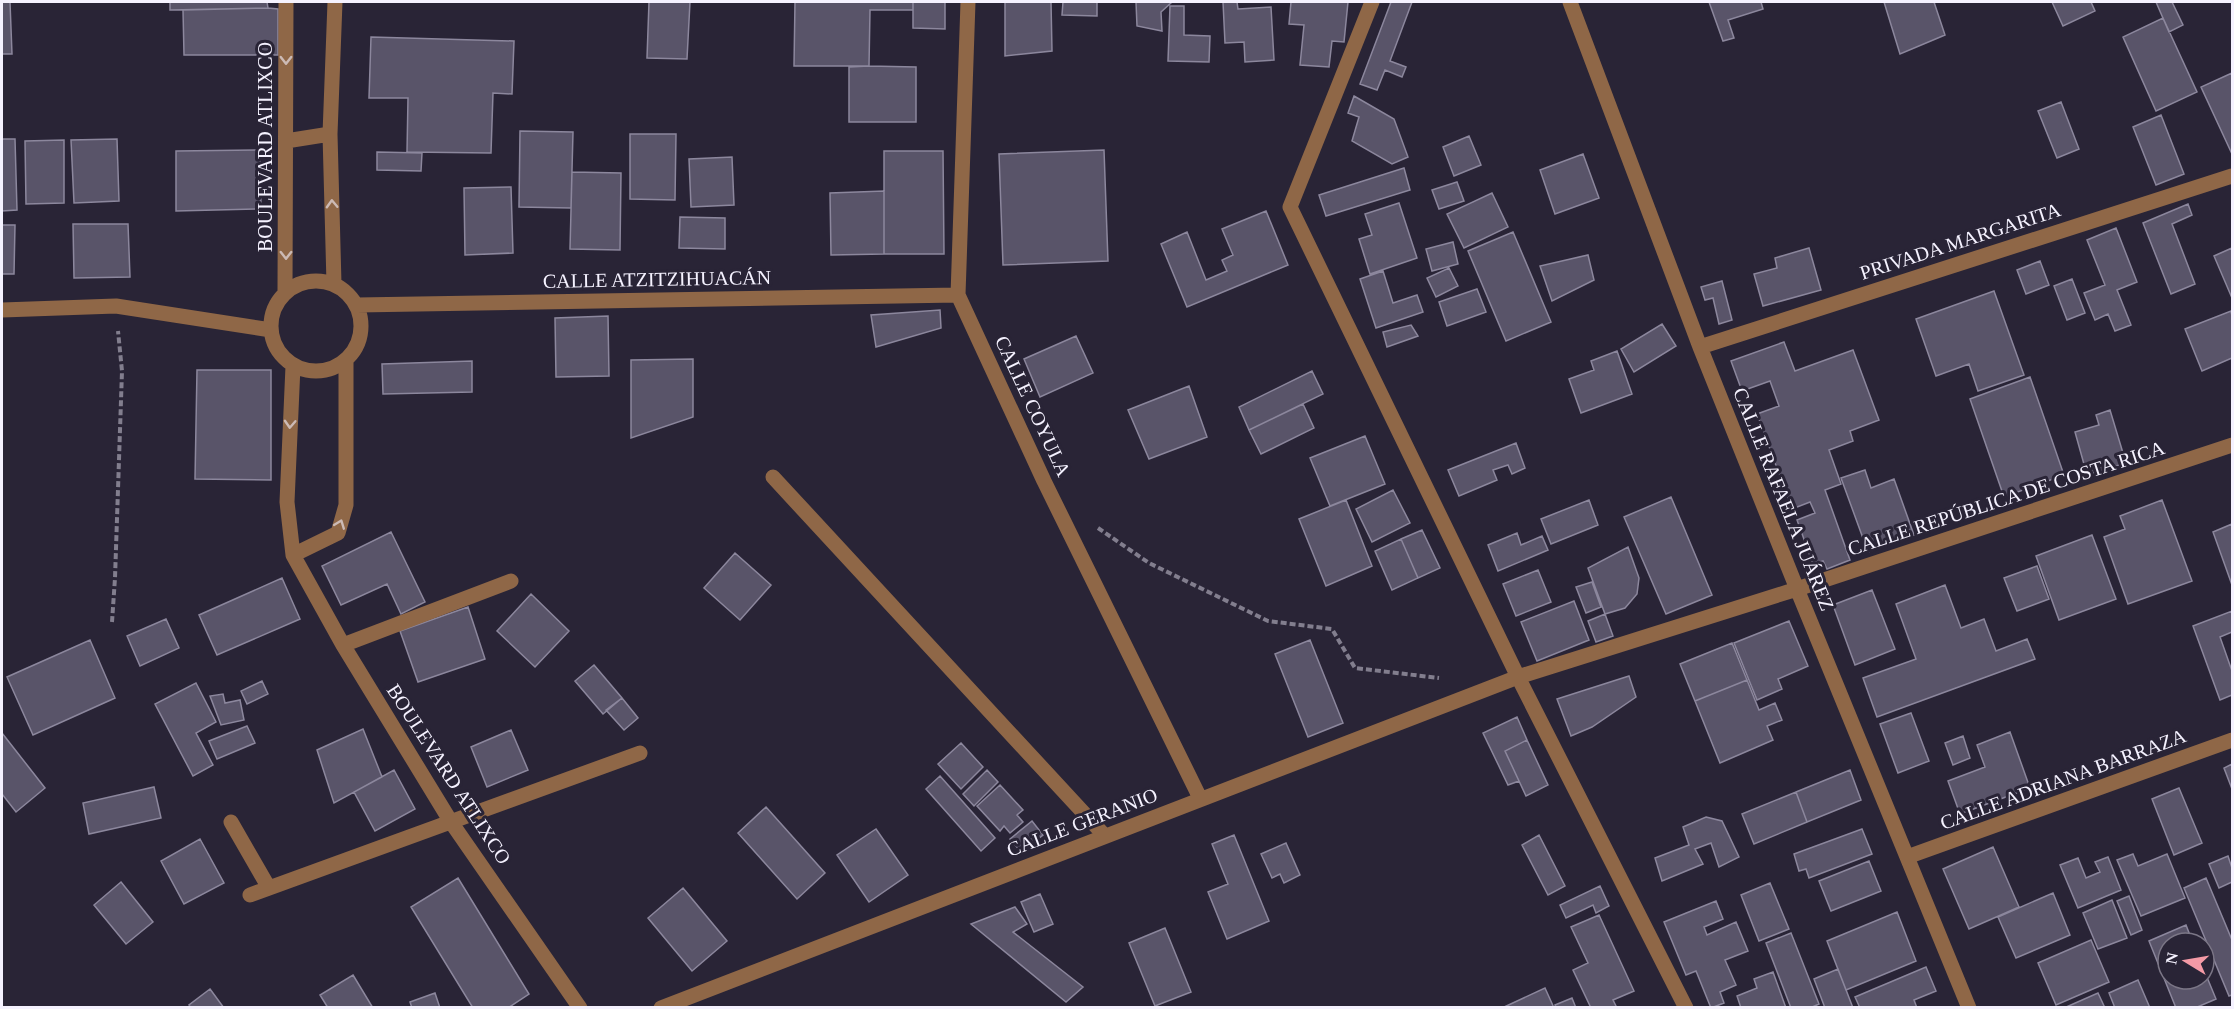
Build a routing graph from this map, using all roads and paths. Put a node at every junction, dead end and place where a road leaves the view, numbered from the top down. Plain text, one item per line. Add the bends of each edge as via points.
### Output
1 (286, 2) edge
2 (335, 2) edge
3 (968, 2) edge
4 (1372, 2) edge
5 (1570, 2) edge
6 (330, 134) junction
7 (286, 141) junction
8 (2232, 176) edge
9 (334, 284) junction
10 (285, 292) junction
11 (958, 295) junction
12 (357, 305) junction
13 (116, 306) junction
14 (2, 310) edge
15 (271, 330) junction
16 (1700, 347) junction
17 (346, 360) junction
18 (293, 366) junction
19 (2232, 445) edge
20 (773, 477) dead end
21 (1096, 527) dead end
22 (293, 555) junction
23 (511, 581) dead end
24 (1797, 589) junction
25 (112, 622) dead end
26 (343, 645) junction
27 (1518, 677) junction
28 (1445, 679) dead end
29 (2232, 740) edge
30 (640, 753) dead end
31 (1200, 798) junction
32 (231, 822) dead end
33 (451, 822) junction
34 (1105, 836) junction
35 (1907, 857) junction
36 (269, 888) junction
37 (250, 895) dead end
38 (580, 1008) edge
39 (661, 1008) edge
40 (1686, 1008) edge
41 (1969, 1008) edge

1 -> 7 street, BOULEVARD ATLIXCO
2 - 6 street
3 - 11 street, CALLE COYULA
4 - 27 street via 1290,207
5 - 16 street, CALLE RAFAELA JUÁREZ
6 - 7 street
9 -> 6 street
7 -> 10 street, BOULEVARD ATLIXCO
8 - 16 street, PRIVADA MARGARITA
9 - 10 street via 304,281
9 - 12 street
10 - 15 street, BOULEVARD ATLIXCO via 274,309
11 - 12 street, CALLE ATZITZIHUACÁN
11 - 31 street, CALLE COYULA via 1044,481
12 - 17 street via 361,335
13 - 14 street
13 - 15 street
13 - 25 path via 122,371
15 - 18 street via 274,344
16 - 24 street, CALLE RAFAELA JUÁREZ
17 - 18 street via 320,372
22 -> 17 street via 338,533 346,505
18 -> 22 street, BOULEVARD ATLIXCO via 287,502
19 - 24 street, CALLE REPÚBLICA DE COSTA RICA
20 - 34 street
21 - 28 path via 1149,563 1268,621 1332,629 1355,668
22 - 26 street, BOULEVARD ATLIXCO
23 - 26 street
24 - 27 street, CALLE REPÚBLICA DE COSTA RICA
24 - 35 street, CALLE RAFAELA JUÁREZ
26 - 33 street, BOULEVARD ATLIXCO
27 - 31 street, CALLE GERANIO
27 - 40 street
29 - 35 street, CALLE ADRIANA BARRAZA
30 - 33 street
31 - 34 street, CALLE GERANIO
32 - 36 street
33 - 36 street
33 - 38 street, BOULEVARD ATLIXCO
34 - 39 street, CALLE GERANIO
35 - 41 street, CALLE RAFAELA JUÁREZ
36 - 37 street

